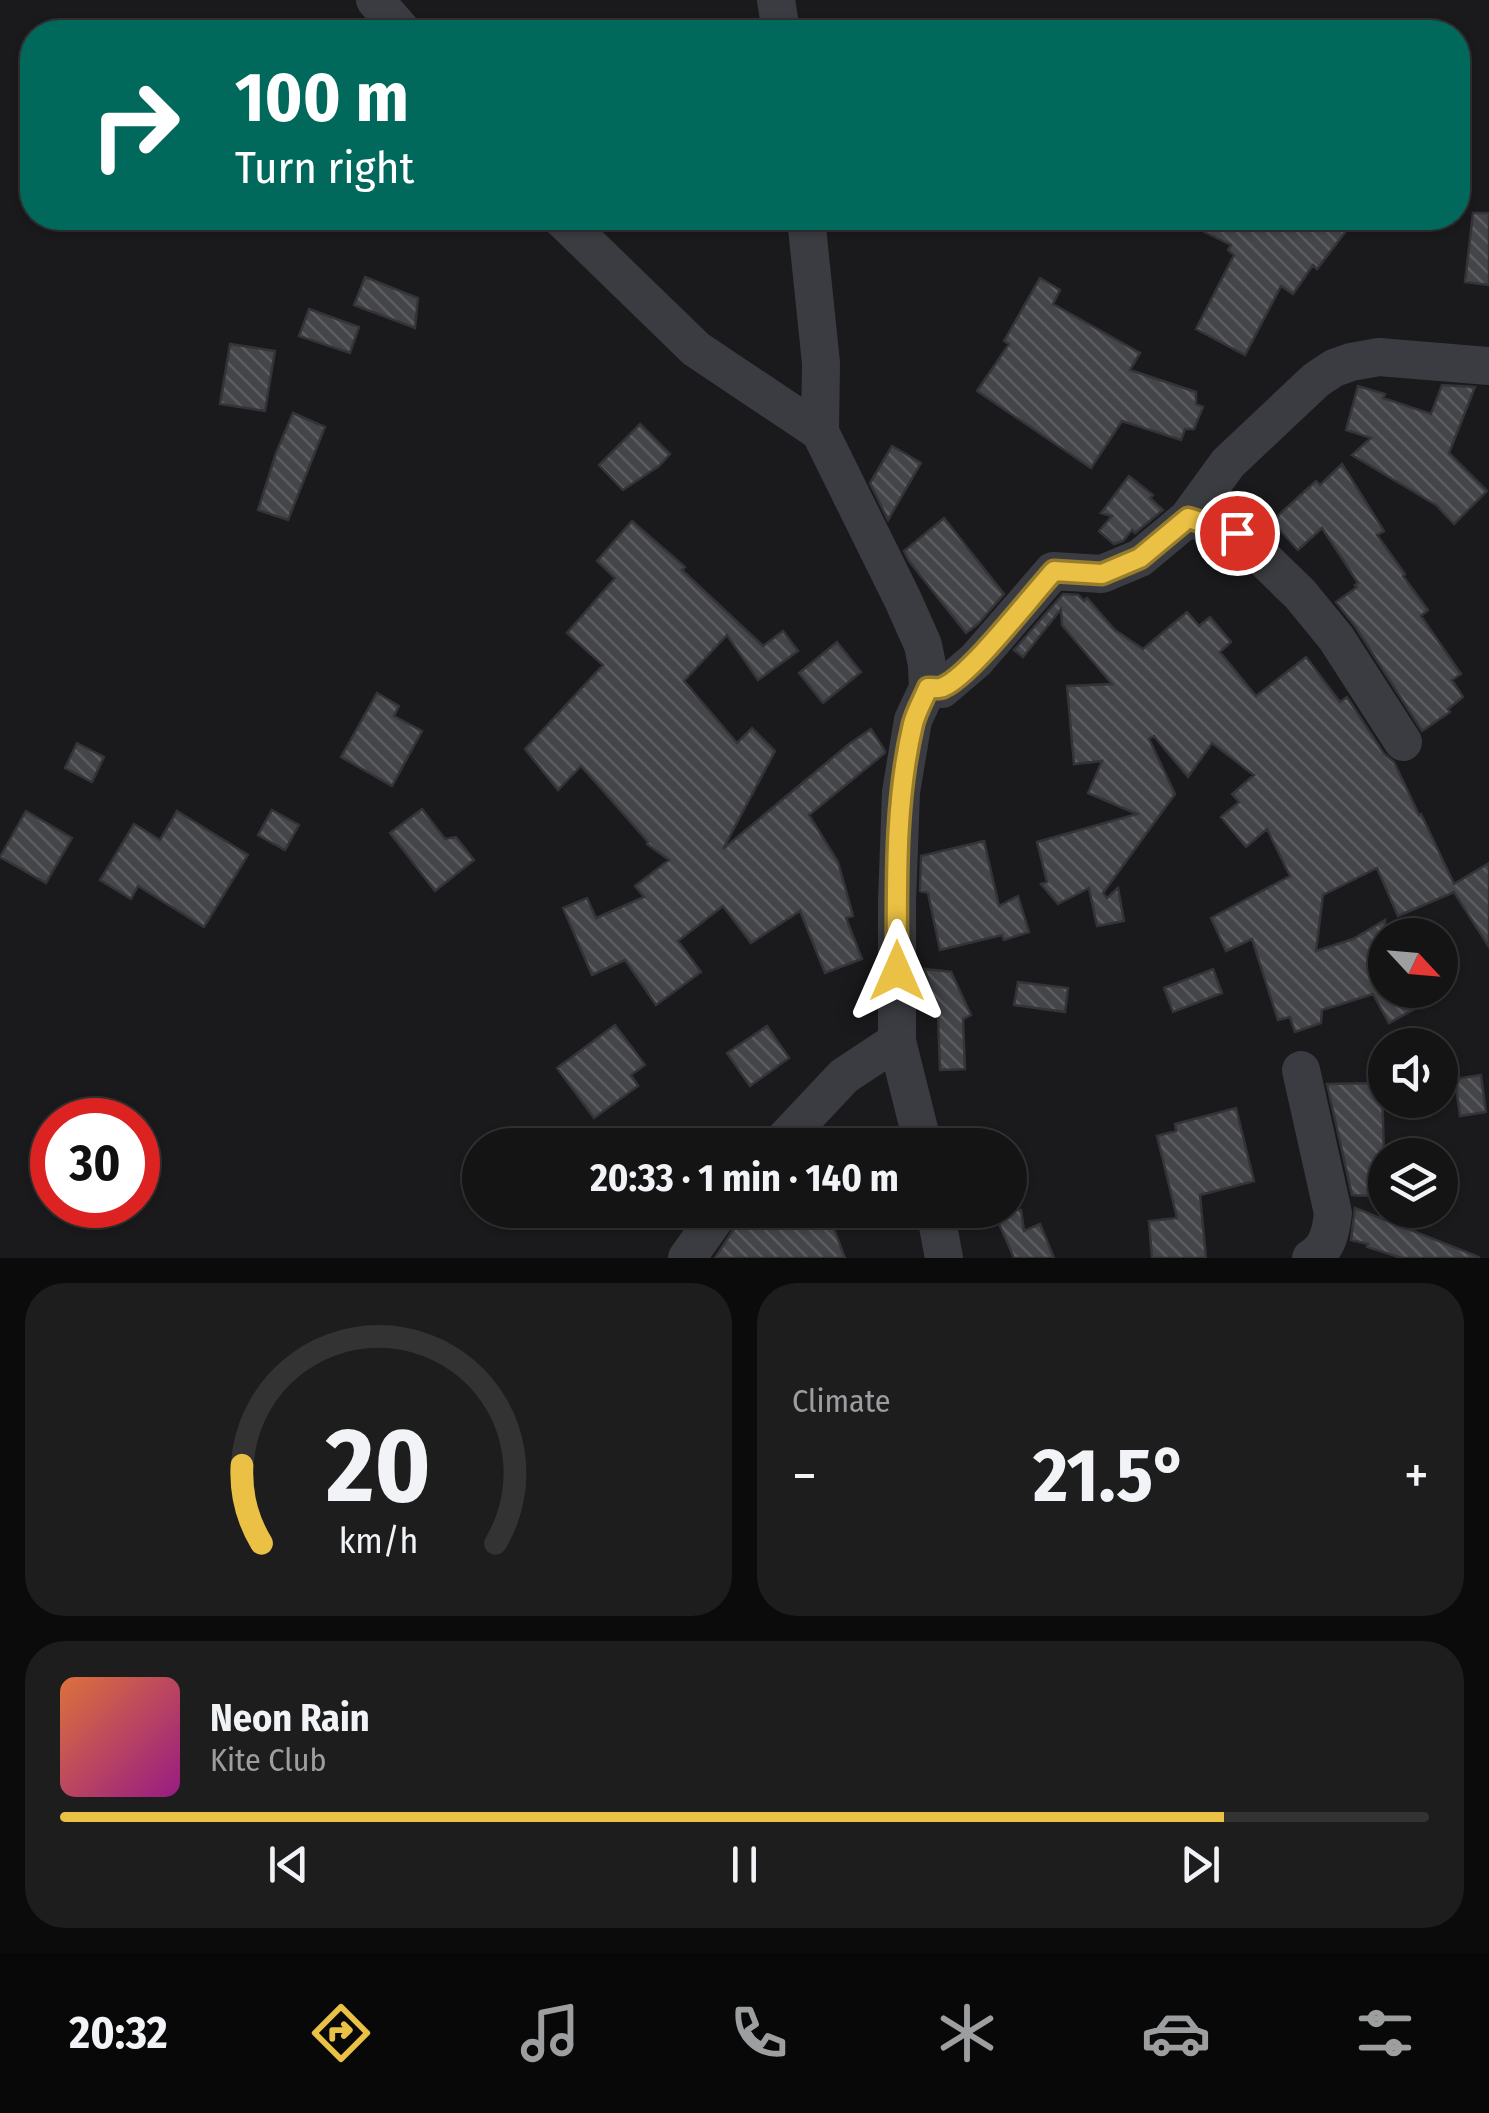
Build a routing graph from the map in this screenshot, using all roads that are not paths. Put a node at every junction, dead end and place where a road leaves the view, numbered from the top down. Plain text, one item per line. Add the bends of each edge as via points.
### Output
1 (375, 0) edge
2 (392, 20) edge
3 (572, 230) edge
4 (807, 230) edge
5 (1489, 366) edge
6 (820, 432) junction
7 (1188, 518) junction
8 (928, 688) junction
9 (1403, 742) dead end
10 (897, 1041) junction
11 (1301, 1070) dead end
12 (795, 1128) edge
13 (918, 1128) edge
14 (708, 1228) edge
15 (938, 1228) edge
16 (686, 1258) edge
17 (944, 1258) edge
18 (1311, 1258) edge

1 - 2 street
3 - 6 street via 696,349
4 - 6 street via 821,363
5 - 7 street via 1379,357 1334,368 1228,464
6 - 8 street via 922,645
7 - 8 street via 1140,558 1102,574 1054,571 968,668 942,688
7 - 9 street via 1237,533 1300,594
8 - 10 street via 914,720 901,792
10 - 12 street via 844,1076
10 - 13 street
11 - 18 street via 1333,1213 1331,1233
14 - 16 street
15 - 17 street

